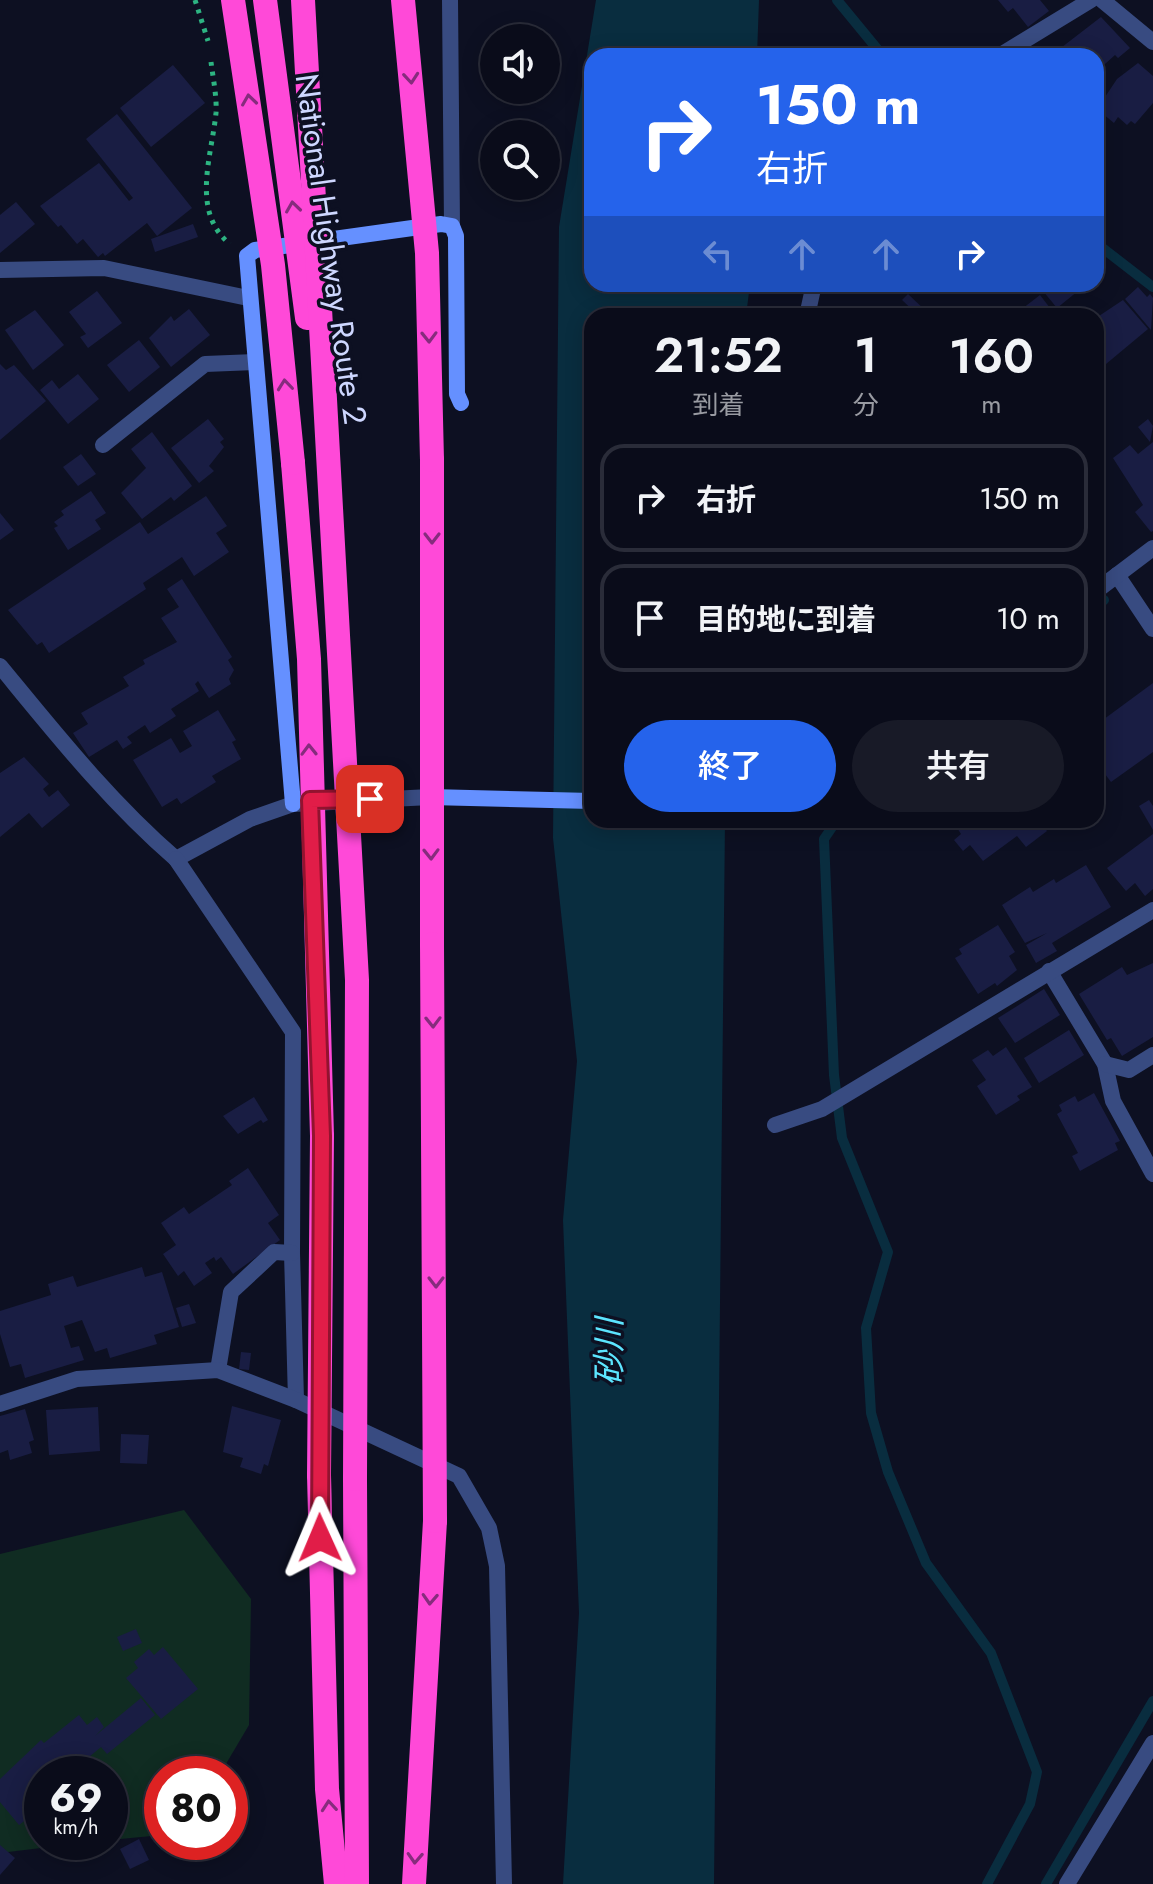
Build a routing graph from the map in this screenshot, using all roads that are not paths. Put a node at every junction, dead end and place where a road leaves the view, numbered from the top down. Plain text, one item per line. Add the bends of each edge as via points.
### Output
1 (233, 0) edge
2 (303, 0) edge
3 (403, 0) edge
4 (450, 0) edge
5 (1102, 0) edge
6 (265, 1) edge
7 (1079, 3) edge
8 (1153, 42) edge
9 (1011, 48) edge
10 (452, 226) junction
11 (0, 270) edge
12 (248, 298) junction
13 (255, 362) junction
14 (461, 403) dead end
15 (103, 445) dead end
16 (333, 506) junction
17 (1153, 548) edge
18 (1117, 575) junction
19 (1104, 585) edge
20 (1153, 629) edge
21 (0, 666) edge
22 (430, 797) junction
23 (584, 801) edge
24 (301, 802) junction
25 (176, 859) junction
26 (1153, 910) edge
27 (1049, 971) junction
28 (1153, 1055) edge
29 (1105, 1064) junction
30 (775, 1125) dead end
31 (1153, 1174) edge
32 (292, 1253) junction
33 (218, 1370) junction
34 (296, 1400) junction
35 (0, 1404) edge
36 (1153, 1743) edge
37 (1077, 1867) junction
38 (336, 1884) edge
39 (357, 1884) edge
40 (414, 1884) edge
41 (504, 1884) edge
42 (1067, 1884) edge
43 (1086, 1884) edge

24 -> 1 highway, bridge via 309,659 293,463 273,265
2 - 16 highway, National Highway Route 2, bridge
3 -> 22 highway, bridge via 427,253
4 - 10 street
5 - 8 street
16 -> 6 highway, National Highway Route 2, bridge
7 - 9 street
10 - 12 street via 255,250 247,256
10 - 14 street
11 - 12 street via 104,268
12 - 13 street
13 - 15 street via 205,364
13 - 24 street
16 - 39 highway, National Highway Route 2, bridge via 357,980
17 - 18 street
18 - 19 street
18 - 20 street
21 - 25 street via 85,771
22 - 23 street
22 - 24 street
22 -> 40 highway, bridge via 435,1521
24 - 25 street via 250,819
38 -> 24 highway, bridge via 327,1789 319,1475 322,1136
25 - 32 street via 293,1032
26 - 27 street
27 - 29 street
27 - 30 street via 825,1107
28 - 29 street via 1129,1070
29 - 31 street via 1113,1101
32 - 33 street via 274,1252 231,1292
32 - 34 street
33 - 34 street
33 - 35 street via 77,1379
34 - 41 street via 459,1476 489,1528 497,1566
36 - 37 street
37 - 42 street
37 - 43 street

